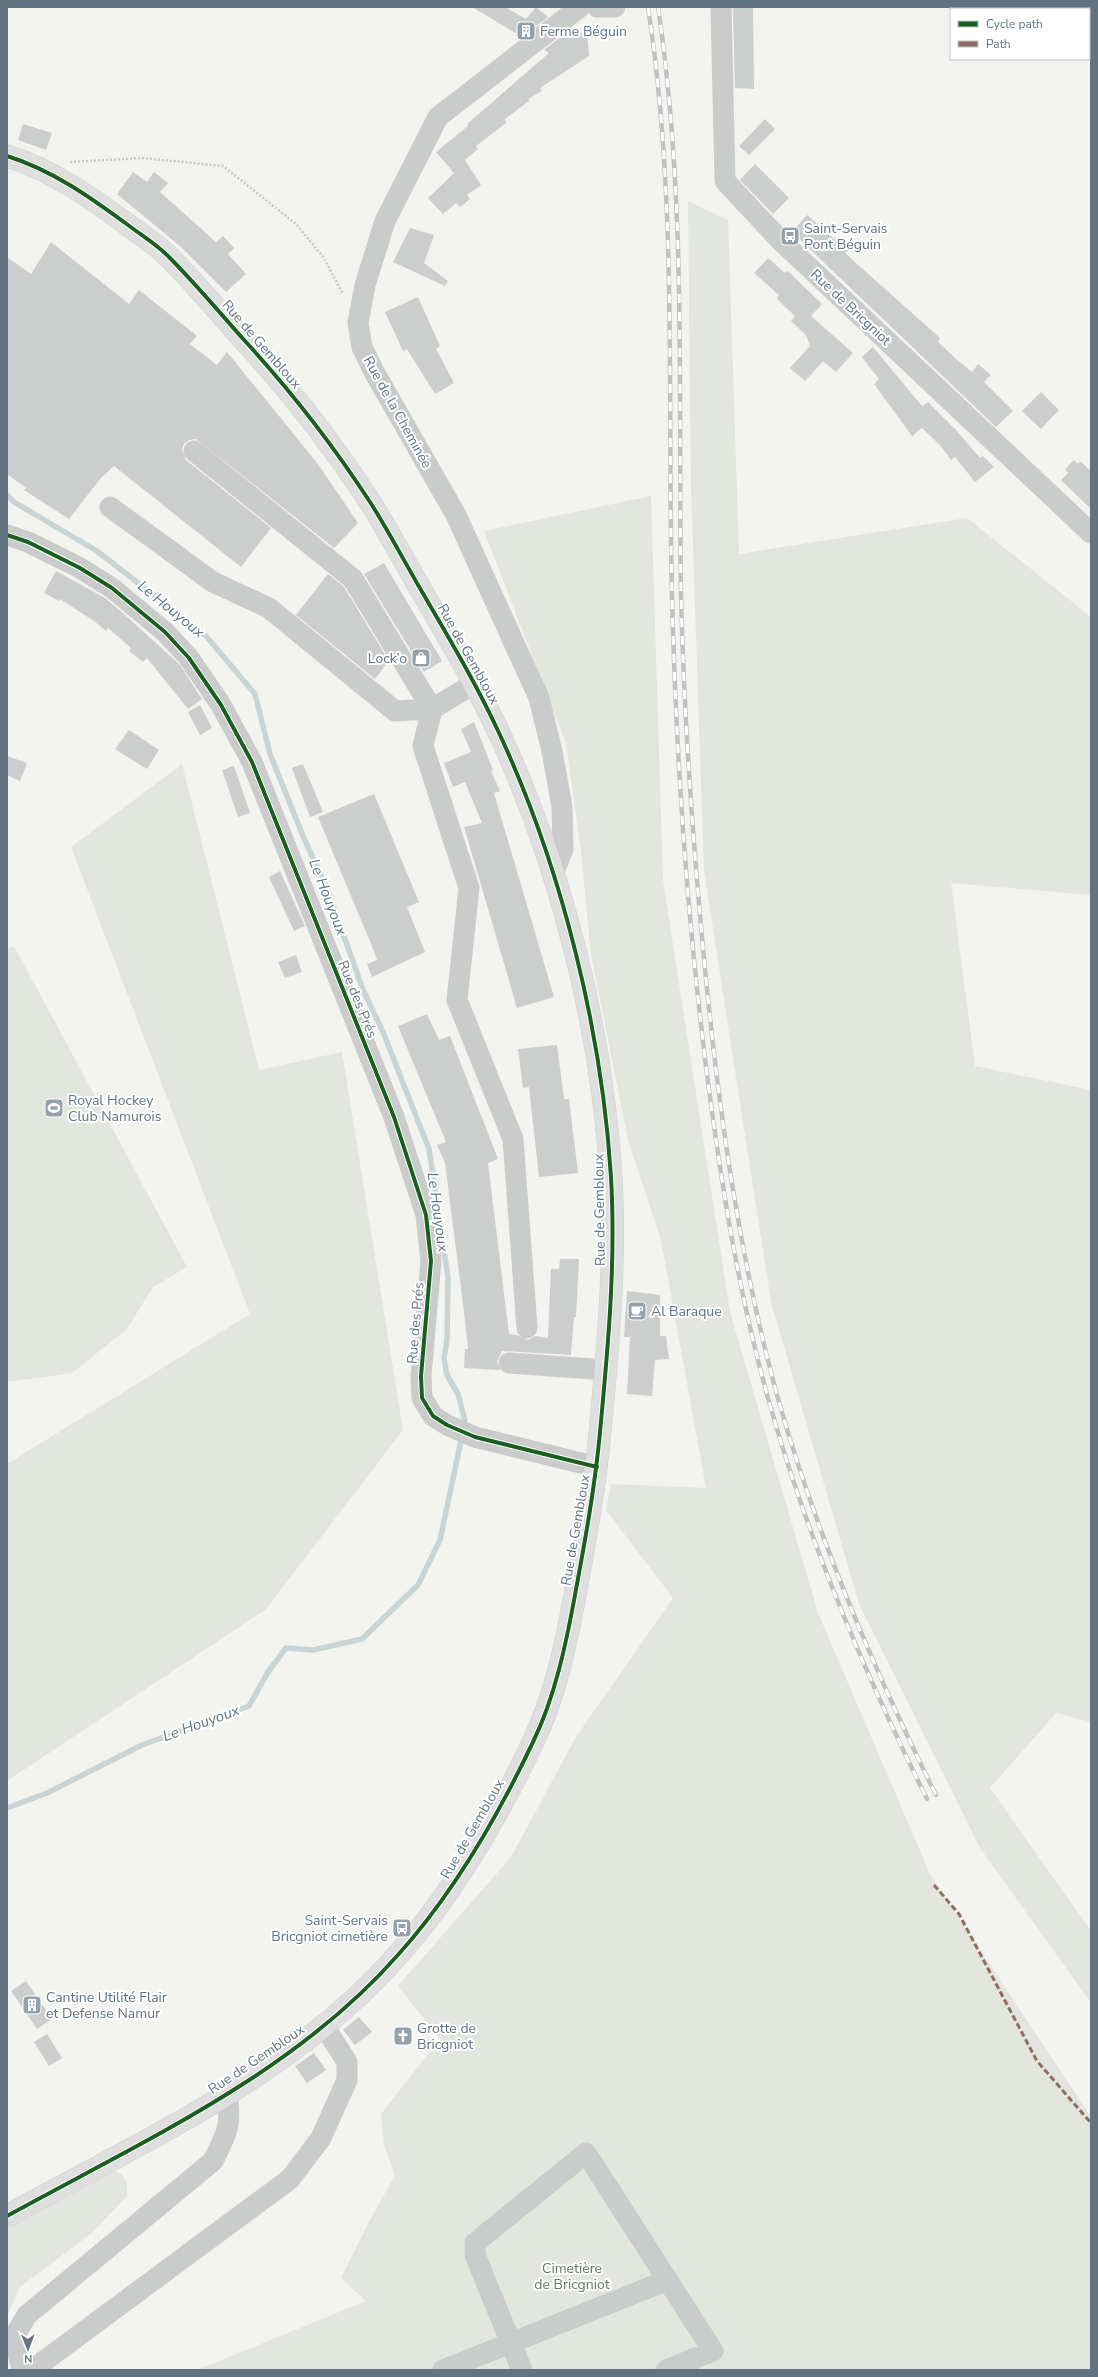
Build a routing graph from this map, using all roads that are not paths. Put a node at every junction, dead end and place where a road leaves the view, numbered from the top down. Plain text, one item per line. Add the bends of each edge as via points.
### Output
1 (580, 7) edge
2 (720, 7) edge
3 (7, 156) edge
4 (194, 451) dead end
5 (110, 507) dead end
6 (1091, 533) edge
7 (7, 535) edge
8 (475, 682) junction
9 (432, 710) junction
10 (553, 874) junction
11 (527, 1328) dead end
12 (509, 1363) dead end
13 (606, 1370) junction
14 (596, 1467) junction
15 (324, 2026) junction
16 (227, 2094) junction
17 (7, 2216) edge
18 (668, 2280) junction
19 (510, 2342) junction
20 (22, 2370) edge
21 (36, 2370) edge
22 (443, 2370) edge
23 (522, 2370) edge
24 (666, 2370) edge

1 - 10 street, Rue de la Cheminée via 438,117 385,221 365,285 358,322 362,347 373,370 456,515 539,698 562,807 563,849
2 - 6 street, Rue de Bricgniot via 725,181 780,240
3 - 8 main road, Rue de Gembloux via 35,165 91,197 164,252 283,383 369,501
4 - 9 street via 353,579
5 - 9 street via 213,582 269,608 395,711
7 - 14 street, Rue des Prés via 28,542 80,568 112,588 165,632 189,658 221,705 252,762 394,1117 426,1215 431,1261 421,1376 422,1398 433,1416 475,1437
8 - 9 street
8 - 10 main road, Rue de Gembloux via 523,789
9 - 11 street via 423,746 469,888 457,1000 513,1139
10 - 13 main road, Rue de Gembloux via 586,995 604,1101 612,1218
12 - 13 street
13 - 14 main road, Rue de Gembloux
14 - 15 main road, Rue de Gembloux via 570,1620 556,1678 537,1734 463,1869 429,1918 394,1960
15 - 16 main road, Rue de Gembloux via 270,2067
15 - 21 street via 346,2062 347,2080 321,2138 290,2179 36,2367
16 - 17 main road, Rue de Gembloux
16 - 20 street via 230,2117 226,2136 213,2162 27,2315 14,2337
18 - 19 street
18 - 19 street via 586,2153 475,2243 475,2255
18 - 24 street via 713,2351
19 - 22 street
19 - 23 street

